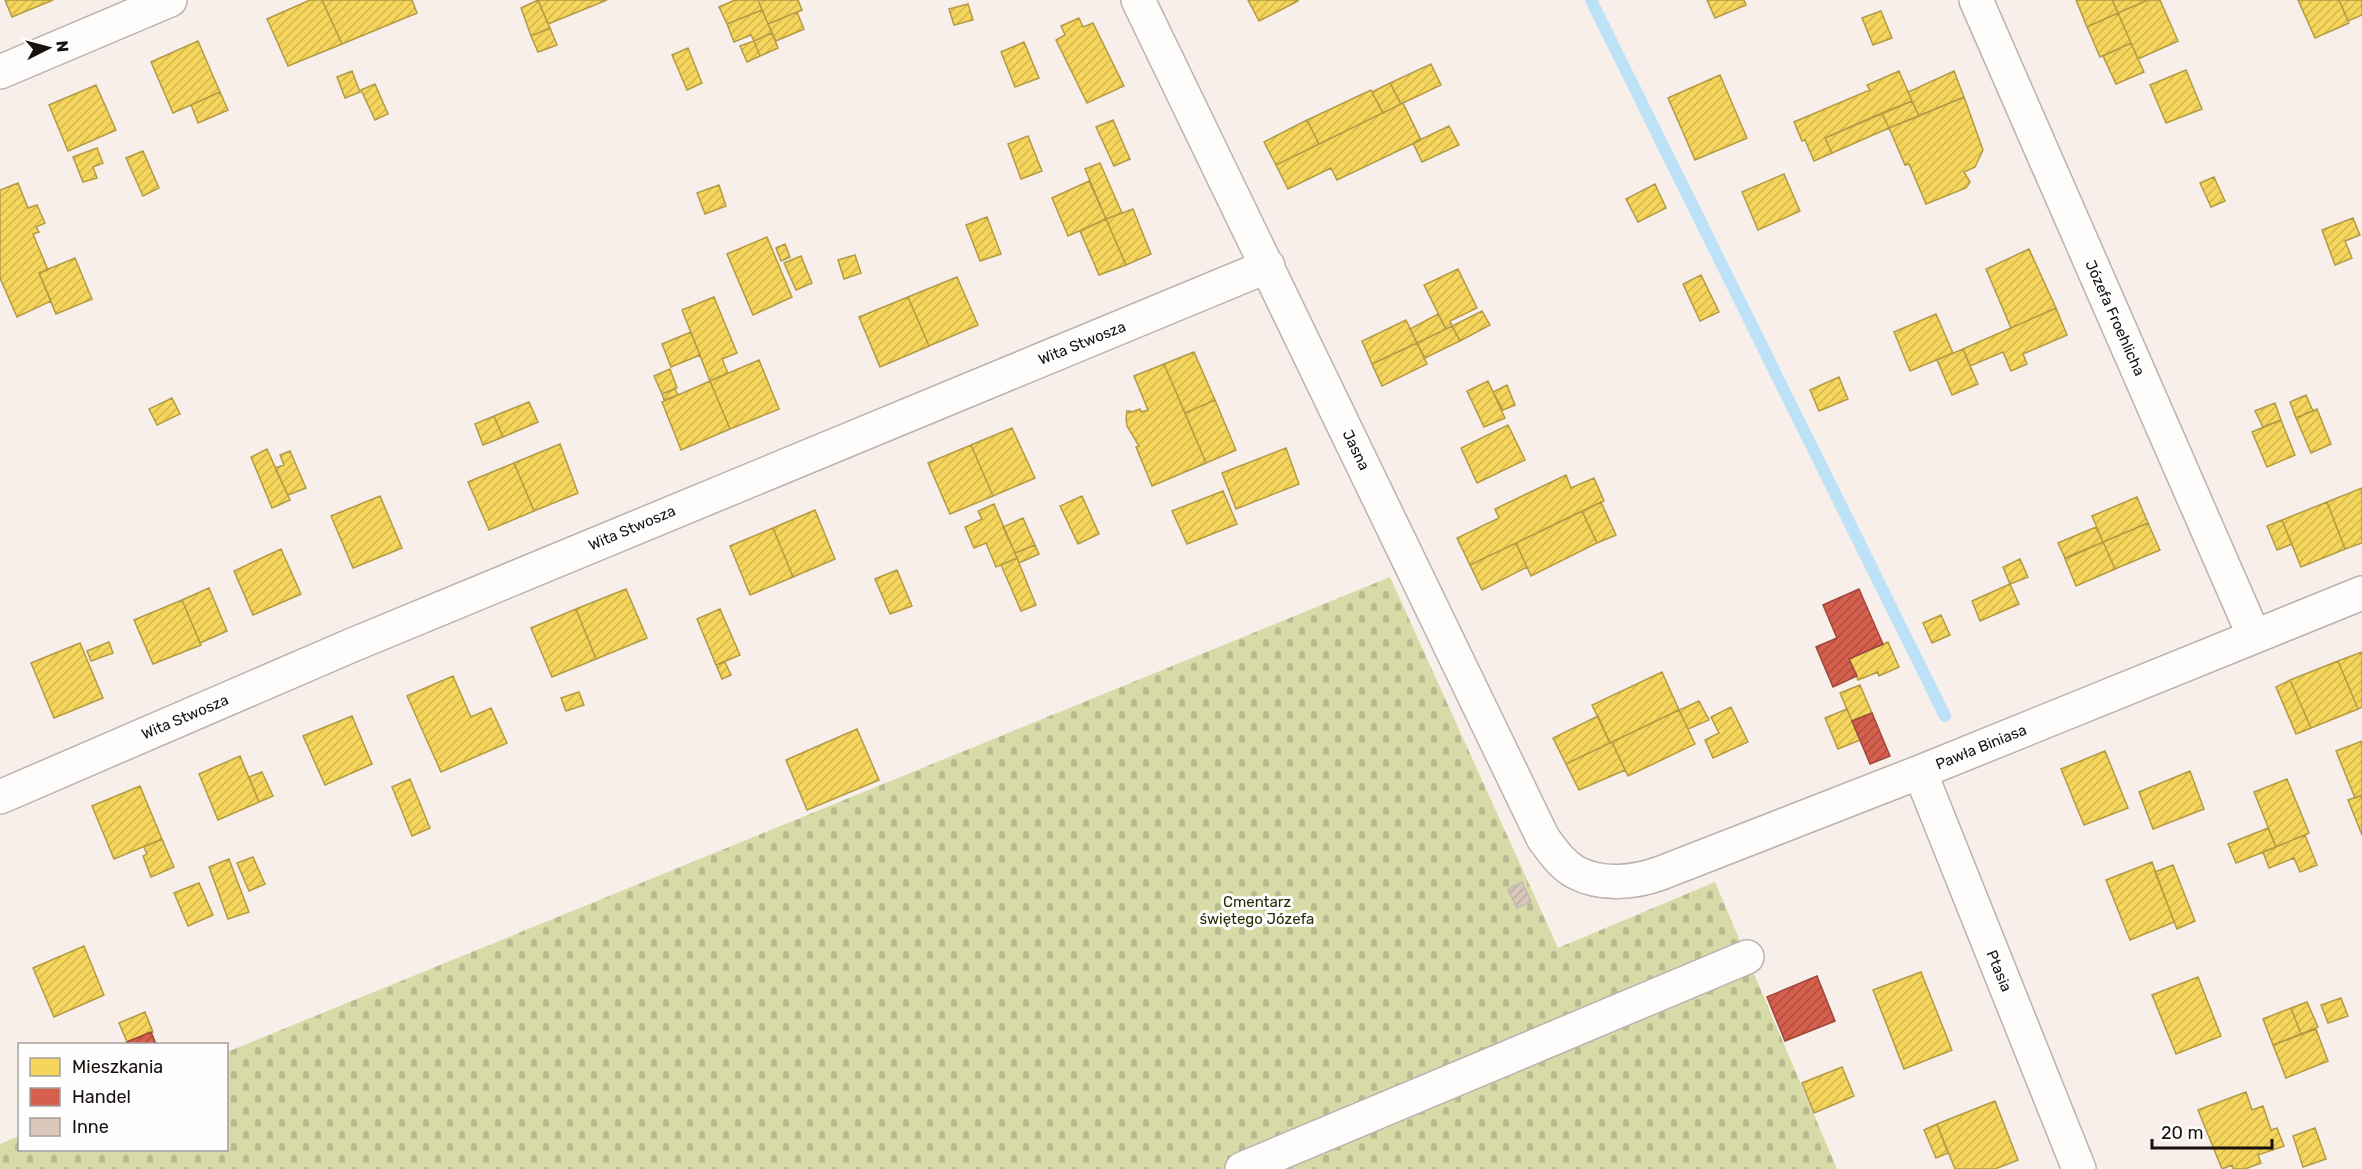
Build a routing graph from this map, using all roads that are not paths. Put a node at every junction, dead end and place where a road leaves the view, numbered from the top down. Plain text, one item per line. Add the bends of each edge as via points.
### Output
1 (170, 0) edge
2 (1138, 0) edge
3 (1976, 0) edge
4 (0, 72) edge
5 (1268, 266) junction
6 (2362, 593) edge
7 (2254, 636) junction
8 (1920, 772) junction
9 (0, 797) edge
10 (1596, 879) joint
11 (1747, 957) dead end
12 (1242, 1169) edge
13 (2079, 1169) edge

1 - 4 street
2 - 5 street, Jasna
3 - 7 street, Józefa Froehlicha
5 - 9 street, Wita Stwosza via 382,632
5 - 10 street, Jasna via 1543,838 1574,872
6 - 7 street, Pawła Biniasa
7 - 8 street, Pawła Biniasa
8 - 10 street, Pawła Biniasa via 1641,880
8 - 13 street, Ptasia
11 - 12 street

